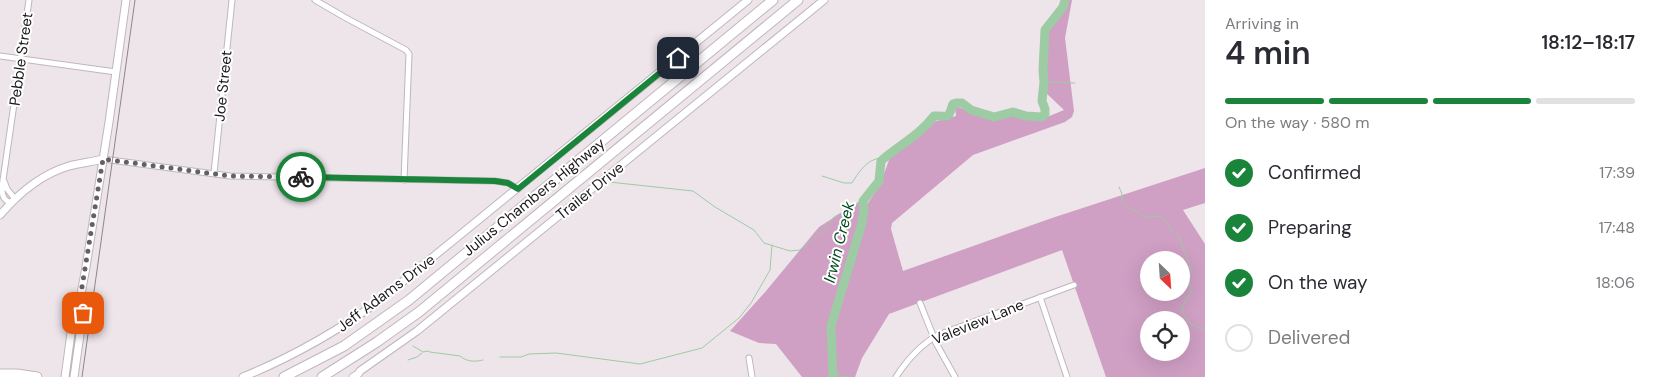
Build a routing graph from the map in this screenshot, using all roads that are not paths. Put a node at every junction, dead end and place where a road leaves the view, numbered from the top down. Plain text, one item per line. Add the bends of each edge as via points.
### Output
1 (29, 0) edge
2 (126, 0) edge
3 (232, 0) edge
4 (316, 0) edge
5 (748, 0) edge
6 (773, 0) edge
7 (798, 0) edge
8 (824, 0) edge
9 (0, 56) edge
10 (21, 58) junction
11 (116, 72) junction
12 (0, 151) edge
13 (8, 152) junction
14 (103, 159) junction
15 (214, 173) junction
16 (4, 178) junction
17 (404, 180) junction
18 (2, 187) junction
19 (518, 189) junction
20 (0, 199) edge
21 (13, 201) junction
22 (0, 216) edge
23 (1074, 285) dead end
24 (1040, 298) junction
25 (920, 303) dead end
26 (80, 305) junction
27 (934, 338) junction
28 (749, 358) dead end
29 (0, 374) edge
30 (36, 377) edge
31 (64, 377) edge
32 (74, 377) edge
33 (243, 377) edge
34 (284, 377) edge
35 (322, 377) edge
36 (353, 377) edge
37 (752, 377) edge
38 (896, 377) edge
39 (956, 377) edge
40 (1067, 377) edge

1 - 10 street, Pebble Street
2 - 11 street
3 - 15 street, Joe Street
4 - 17 street via 408,53
5 - 19 street, Jeff Adams Drive
6 - 34 highway, Julius Chambers Highway via 409,300 344,346
7 - 35 highway, Julius Chambers Highway via 419,312
8 - 36 street, Trailer Drive via 417,331
9 - 10 street
10 - 11 street
10 - 13 street, Pebble Street
11 - 14 street
12 - 13 street
13 - 16 street, Pebble Street
14 - 15 street
14 - 21 street via 57,170
14 - 26 street
15 - 17 street
16 - 18 street, Pebble Street
16 - 21 street
17 - 19 street via 495,181
18 - 20 street, Pebble Street
18 - 21 street via 2,196
19 - 33 street, Jeff Adams Drive via 393,291 352,320 313,344
21 - 22 street
23 - 24 street, Valeview Lane
24 - 27 street, Valeview Lane
24 - 40 street
25 - 27 street
26 - 31 street via 72,326
26 - 32 street via 83,313
27 - 38 street, Valeview Lane via 915,352
27 - 39 street
28 - 37 street
29 - 30 highway

